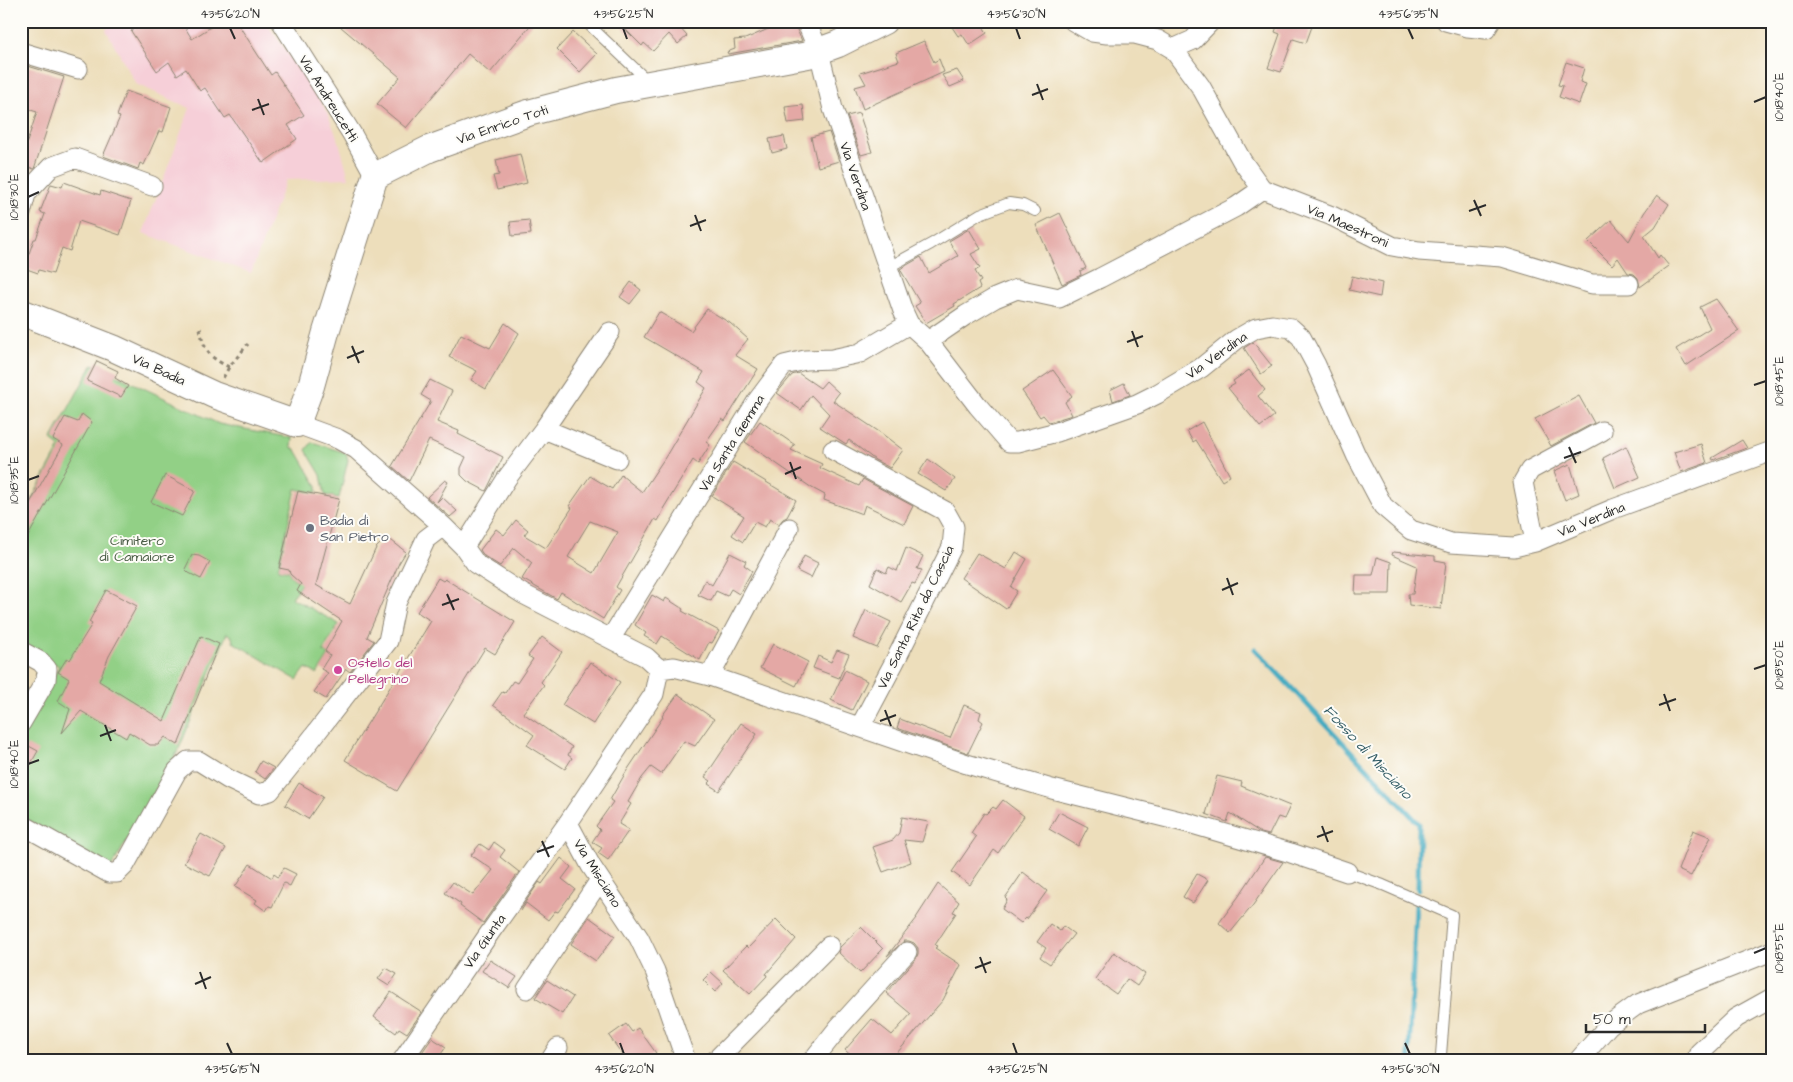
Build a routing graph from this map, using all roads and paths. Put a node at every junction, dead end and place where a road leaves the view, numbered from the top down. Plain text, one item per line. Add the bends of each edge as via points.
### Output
1 (281, 21) edge
2 (585, 21) edge
3 (806, 21) edge
4 (884, 21) edge
5 (1073, 21) edge
6 (1211, 21) edge
7 (1446, 21) edge
8 (1491, 21) edge
9 (1173, 49) junction
10 (21, 52) edge
11 (820, 52) junction
12 (78, 69) dead end
13 (651, 83) junction
14 (375, 176) junction
15 (152, 186) dead end
16 (1262, 189) junction
17 (1035, 211) dead end
18 (21, 213) edge
19 (887, 268) junction
20 (1629, 284) dead end
21 (21, 312) edge
22 (909, 324) junction
23 (200, 328) dead end
24 (610, 332) dead end
25 (928, 341) junction
26 (248, 344) dead end
27 (229, 367) junction
28 (214, 395) junction
29 (297, 424) junction
30 (544, 429) junction
31 (1602, 431) dead end
32 (833, 450) dead end
33 (1772, 451) edge
34 (617, 459) dead end
35 (443, 526) junction
36 (789, 528) dead end
37 (1535, 542) junction
38 (464, 547) junction
39 (611, 638) junction
40 (21, 651) edge
41 (659, 669) junction
42 (710, 676) junction
43 (21, 723) edge
44 (860, 727) junction
45 (568, 823) junction
46 (21, 824) edge
47 (1347, 872) joint
48 (600, 880) junction
49 (829, 946) dead end
50 (1772, 951) edge
51 (907, 952) dead end
52 (527, 989) dead end
53 (1772, 998) edge
54 (402, 1061) edge
55 (686, 1061) edge
56 (715, 1061) edge
57 (812, 1061) edge
58 (1443, 1061) edge
59 (1578, 1061) edge
60 (1696, 1061) edge

1 - 14 street, Via Andreucetti
2 - 13 lane
3 - 11 street, Via Verdina
4 - 11 street, Via Enrico Toti
5 - 9 street via 1092,32 1135,34 1158,40
6 - 9 street via 1192,40
7 - 8 street via 1486,28
9 - 16 street via 1201,87 1242,161
10 - 12 street
11 - 13 street, Via Enrico Toti
11 - 19 street, Via Verdina via 833,109
13 - 14 street, Via Enrico Toti via 528,113 429,149
14 - 29 street
15 - 18 street via 75,158 51,167 26,194
16 - 20 street, Via Maestroni via 1332,216 1392,246 1502,257 1592,284
16 - 25 street via 1236,207 1059,298 1016,289 966,315
17 - 19 lane via 1009,203 980,214
19 - 22 street, Via Verdina
21 - 28 street, Via Badia via 113,348
22 - 25 street, Via Verdina
22 - 39 street, Via Santa Gemma via 860,353 784,365 757,401
23 - 27 path via 204,348 218,362
24 - 30 street
25 - 37 street, Via Verdina via 1009,442 1018,442 1137,404 1201,368 1256,328 1272,325 1291,328 1301,336 1316,365 1383,506 1411,530 1451,543 1514,547
26 - 27 path
27 - 28 path
28 - 29 street, Via Badia
29 - 35 street via 338,438 356,449
30 - 34 street
30 - 38 street via 507,478
31 - 37 street via 1530,470 1523,482
32 - 44 street, Via Santa Rita da Cascia via 945,511 954,528 952,547
33 - 37 street, Via Verdina via 1613,509
35 - 38 street
35 - 46 street via 426,539 396,603 388,641 270,790 259,794 199,761 188,761 177,770 125,865 117,873 109,873
36 - 42 street
38 - 39 street via 476,564 523,594
39 - 41 street via 646,657
40 - 43 street via 48,669 46,680
41 - 42 street via 674,667
41 - 45 street, Via Misciano via 654,694
42 - 44 street
44 - 47 street via 1052,790 1192,824
45 - 48 street, Via Misciano
45 - 54 street, Via Giunta
47 - 58 lane via 1383,884 1452,915
48 - 52 street
48 - 55 street, Via Misciano via 639,938 655,971
49 - 56 street
50 - 59 street via 1638,1004 1610,1025
51 - 57 street
53 - 60 street via 1736,1018 1699,1053

